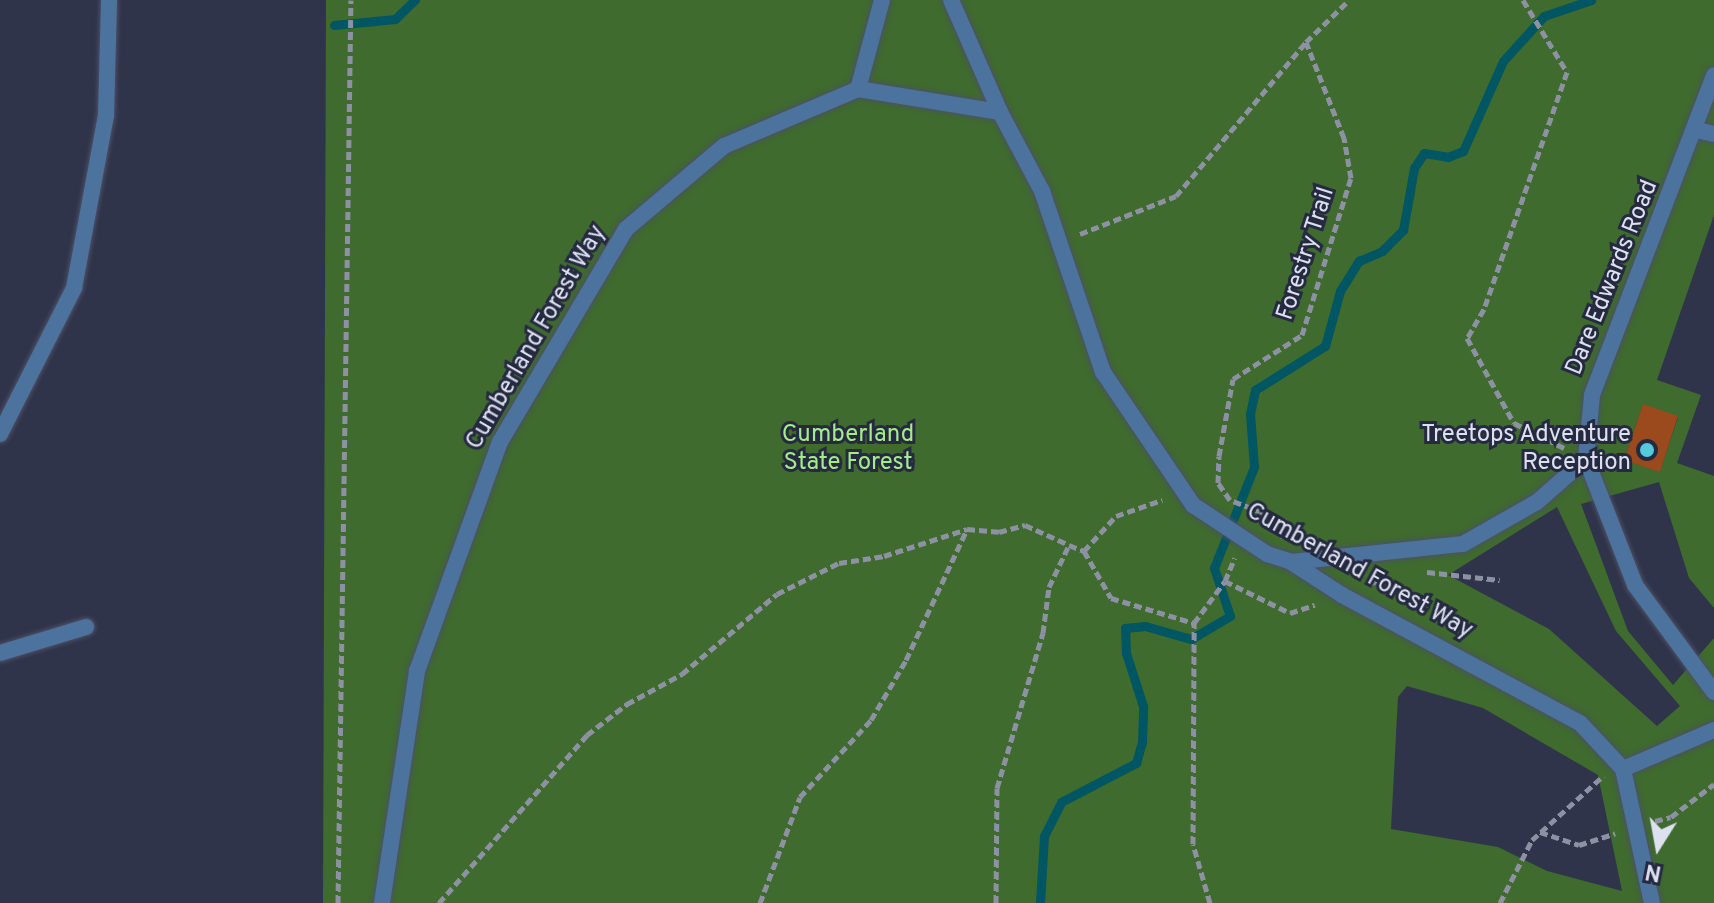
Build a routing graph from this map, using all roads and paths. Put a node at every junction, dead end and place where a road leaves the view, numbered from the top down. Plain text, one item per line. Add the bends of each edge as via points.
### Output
1 (109, 0) edge
2 (351, 0) edge
3 (882, 0) edge
4 (951, 0) edge
5 (1349, 0) edge
6 (1523, 0) edge
7 (1306, 42) junction
8 (1714, 76) edge
9 (858, 89) junction
10 (1000, 112) junction
11 (1697, 130) junction
12 (1714, 134) edge
13 (1056, 243) junction
14 (0, 434) edge
15 (1586, 459) junction
16 (1188, 498) junction
17 (967, 529) junction
18 (1069, 545) junction
19 (1084, 551) junction
20 (1267, 554) junction
21 (1291, 562) junction
22 (1230, 570) dead end
23 (1422, 572) dead end
24 (1394, 575) dead end
25 (1500, 580) dead end
26 (1225, 581) junction
27 (1342, 595) junction
28 (1194, 623) junction
29 (86, 627) dead end
30 (0, 653) edge
31 (1714, 692) edge
32 (1714, 730) edge
33 (1623, 769) junction
34 (338, 903) edge
35 (382, 903) edge
36 (439, 903) edge
37 (760, 903) edge
38 (996, 903) edge
39 (1210, 903) edge
40 (1500, 903) edge
41 (1652, 903) edge

1 - 14 street via 106,116 74,288
2 - 34 path
3 - 9 street
4 - 10 street, Cumberland Forest Way
5 - 7 path
6 - 15 path via 1567,72 1484,309 1467,338 1514,423
7 - 13 path via 1176,196
7 - 20 path, Forestry Trail via 1335,111 1351,178 1302,335 1233,379 1218,483 1230,500 1286,521 1283,539
8 - 11 street, Dare Edwards Road
9 - 10 street
9 - 35 street, Cumberland Forest Way via 724,146 626,229 508,429 417,671
10 - 13 street, Cumberland Forest Way via 1042,191
11 - 12 street
11 - 15 street, Dare Edwards Road via 1592,395
13 - 16 street, Cumberland Forest Way via 1103,372
15 - 21 street via 1537,502 1463,544
15 - 31 street via 1635,585
16 - 19 path via 1116,516
16 - 20 street, Cumberland Forest Way
17 - 18 path via 999,532 1025,525
17 - 36 path via 884,556 839,563 777,594 682,674 627,704 587,735
17 - 37 path via 906,660 871,720 800,797
18 - 19 path
18 - 38 path via 1049,587 1043,633 997,788
19 - 28 path via 1111,598
20 - 21 street, Cumberland Forest Way
21 - 27 street, Cumberland Forest Way
22 - 26 path
23 - 25 path
24 - 27 path
26 - 27 path via 1290,613
26 - 28 path
27 - 33 street, Cumberland Forest Way via 1580,723
28 - 39 path via 1193,844
29 - 30 street
32 - 33 street
33 - 40 path via 1599,778 1532,840
33 - 41 street

